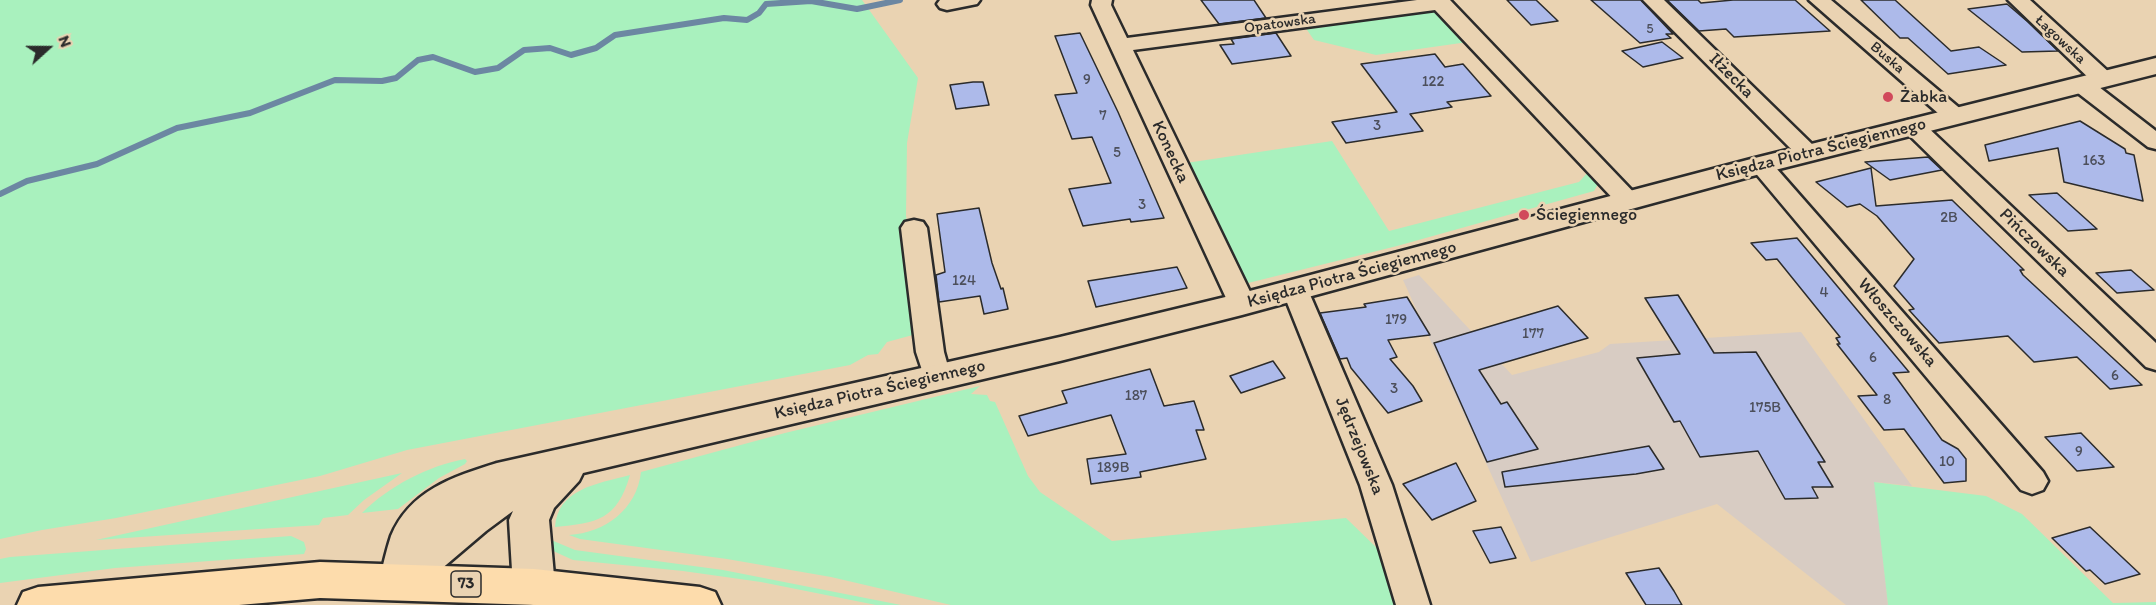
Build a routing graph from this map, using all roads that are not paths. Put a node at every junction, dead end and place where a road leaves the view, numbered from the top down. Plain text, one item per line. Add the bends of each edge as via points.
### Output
1 (970, 0) edge
2 (1102, 0) edge
3 (1653, 0) edge
4 (1819, 0) edge
5 (2018, 0) edge
6 (1440, 1) edge
7 (946, 4) dead end
8 (1120, 45) junction
9 (2156, 66) edge
10 (2092, 82) junction
11 (1955, 116) junction
12 (1913, 126) junction
13 (2156, 142) edge
14 (1808, 153) junction
15 (1761, 165) junction
16 (1629, 200) junction
17 (914, 228) dead end
18 (1294, 290) junction
19 (1242, 304) junction
20 (2156, 360) edge
21 (937, 377) junction
22 (558, 465) junction
23 (2032, 481) dead end
24 (534, 587) junction
25 (393, 593) edge
26 (38, 605) edge
27 (700, 605) edge
28 (1413, 605) edge

1 - 7 street
2 - 8 street, Konecka
3 - 14 street, Iłżecka
4 - 11 street, Buska
5 - 10 street, Łagowska
6 - 8 street, Opatowska
6 - 16 street
8 - 19 street, Konecka
9 - 10 street, Księdza Piotra Ściegiennego
10 - 11 street, Księdza Piotra Ściegiennego
10 - 13 street, Łagowska
11 - 12 street, Księdza Piotra Ściegiennego
12 - 14 street, Księdza Piotra Ściegiennego
12 - 20 street, Pińczowska
14 - 15 street, Księdza Piotra Ściegiennego
15 - 16 street, Księdza Piotra Ściegiennego
15 - 23 street, Włoszczowska
16 - 18 street, Księdza Piotra Ściegiennego
17 - 21 street via 930,352
18 - 19 street, Księdza Piotra Ściegiennego
18 - 28 street, Jędrzejowska via 1376,485
19 - 21 street, Księdza Piotra Ściegiennego
21 - 22 street, Księdza Piotra Ściegiennego
22 - 24 street via 529,520
22 - 25 street, Księdza Piotra Ściegiennego via 472,520
24 - 25 main road, 73
24 - 27 main road, 73
25 - 26 main road, 73 via 301,581

